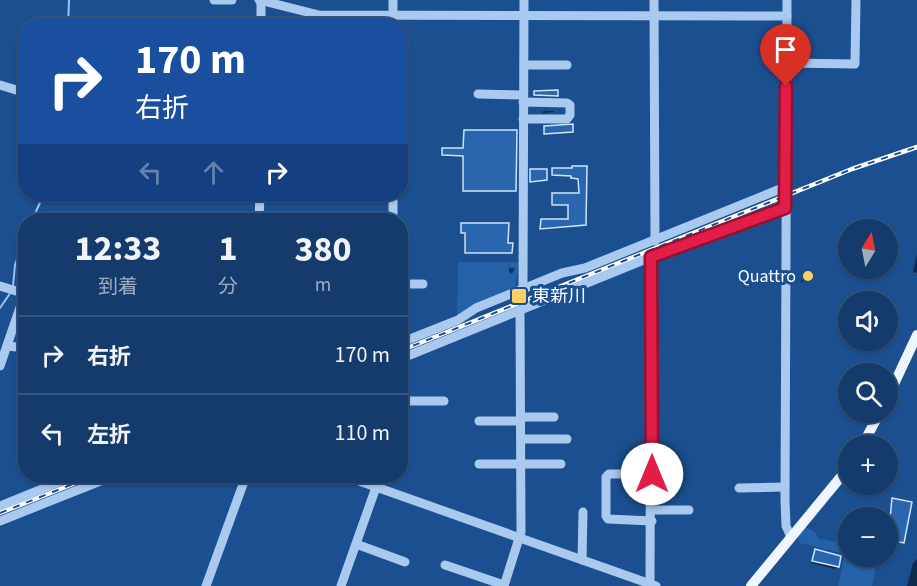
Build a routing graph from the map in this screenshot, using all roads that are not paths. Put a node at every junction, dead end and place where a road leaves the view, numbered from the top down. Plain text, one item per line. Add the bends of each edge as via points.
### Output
1 (214, 0) edge
2 (232, 0) edge
3 (260, 0) edge
4 (393, 0) edge
5 (524, 0) edge
6 (654, 0) edge
7 (787, 0) edge
8 (856, 2) edge
9 (317, 15) junction
10 (524, 16) junction
11 (786, 16) junction
12 (654, 17) junction
13 (261, 18) edge
14 (317, 18) edge
15 (355, 18) edge
16 (393, 18) edge
17 (408, 20) edge
18 (787, 63) junction
19 (524, 65) junction
20 (567, 65) dead end
21 (0, 85) edge
22 (18, 91) edge
23 (478, 94) dead end
24 (523, 99) junction
25 (523, 119) junction
26 (785, 187) junction
27 (785, 208) junction
28 (655, 241) junction
29 (651, 257) junction
30 (408, 284) edge
31 (423, 284) dead end
32 (3, 287) edge
33 (523, 289) junction
34 (18, 291) edge
35 (18, 311) edge
36 (520, 311) junction
37 (917, 334) edge
38 (408, 339) edge
39 (7, 345) junction
40 (18, 347) edge
41 (408, 356) edge
42 (0, 366) edge
43 (898, 375) edge
44 (444, 400) dead end
45 (408, 401) edge
46 (554, 417) dead end
47 (521, 419) junction
48 (479, 421) dead end
49 (521, 439) junction
50 (567, 439) dead end
51 (479, 464) dead end
52 (521, 464) junction
53 (561, 464) dead end
54 (652, 474) junction
55 (838, 480) edge
56 (57, 483) edge
57 (95, 483) edge
58 (243, 483) edge
59 (365, 483) edge
60 (377, 483) edge
61 (376, 487) junction
62 (785, 487) junction
63 (739, 488) dead end
64 (0, 506) edge
65 (652, 510) junction
66 (690, 510) dead end
67 (583, 512) dead end
68 (0, 521) edge
69 (652, 521) junction
70 (520, 537) junction
71 (791, 537) junction
72 (356, 544) junction
73 (582, 560) junction
74 (405, 562) dead end
75 (445, 565) dead end
76 (653, 585) edge
77 (206, 586) edge
78 (341, 586) edge
79 (504, 586) edge
80 (751, 586) edge

1 - 2 street
3 - 9 street
3 - 13 street
4 - 16 street
5 - 10 street
6 - 12 street
7 - 11 street
8 - 18 street via 855,64
9 - 14 street
9 - 15 street
10 - 12 street
10 - 17 street
10 - 19 street
11 - 12 street
11 - 18 street
12 - 28 street
18 - 26 street
19 - 20 street
19 - 24 street
21 - 22 street
23 - 24 street
24 - 25 street
24 - 25 street via 570,105 567,119
25 - 33 street
26 - 27 street
26 - 28 street
27 - 29 street
27 - 62 street
28 - 33 street
29 - 36 street
29 - 54 street
30 - 31 street
32 - 34 street
33 - 38 street
35 - 39 street
36 - 41 street
36 - 47 street
37 - 43 main road
39 - 40 street
39 - 42 street
44 - 45 street
46 - 47 street
47 - 48 street
47 - 49 street
49 - 50 street
49 - 52 street
51 - 52 street
52 - 53 street
52 - 70 street
54 - 65 street
54 - 69 street via 609,474 606,516
55 - 71 main road
56 - 64 street
57 - 68 street
58 - 77 street
59 - 61 street
60 - 61 street
61 - 70 street
61 - 72 street
62 - 63 street
62 - 71 street via 786,526
65 - 66 street
65 - 69 street
67 - 73 street
69 - 76 street
70 - 73 street
70 - 79 street
71 - 80 main road
72 - 74 street
72 - 78 street
73 - 76 street
75 - 79 street

